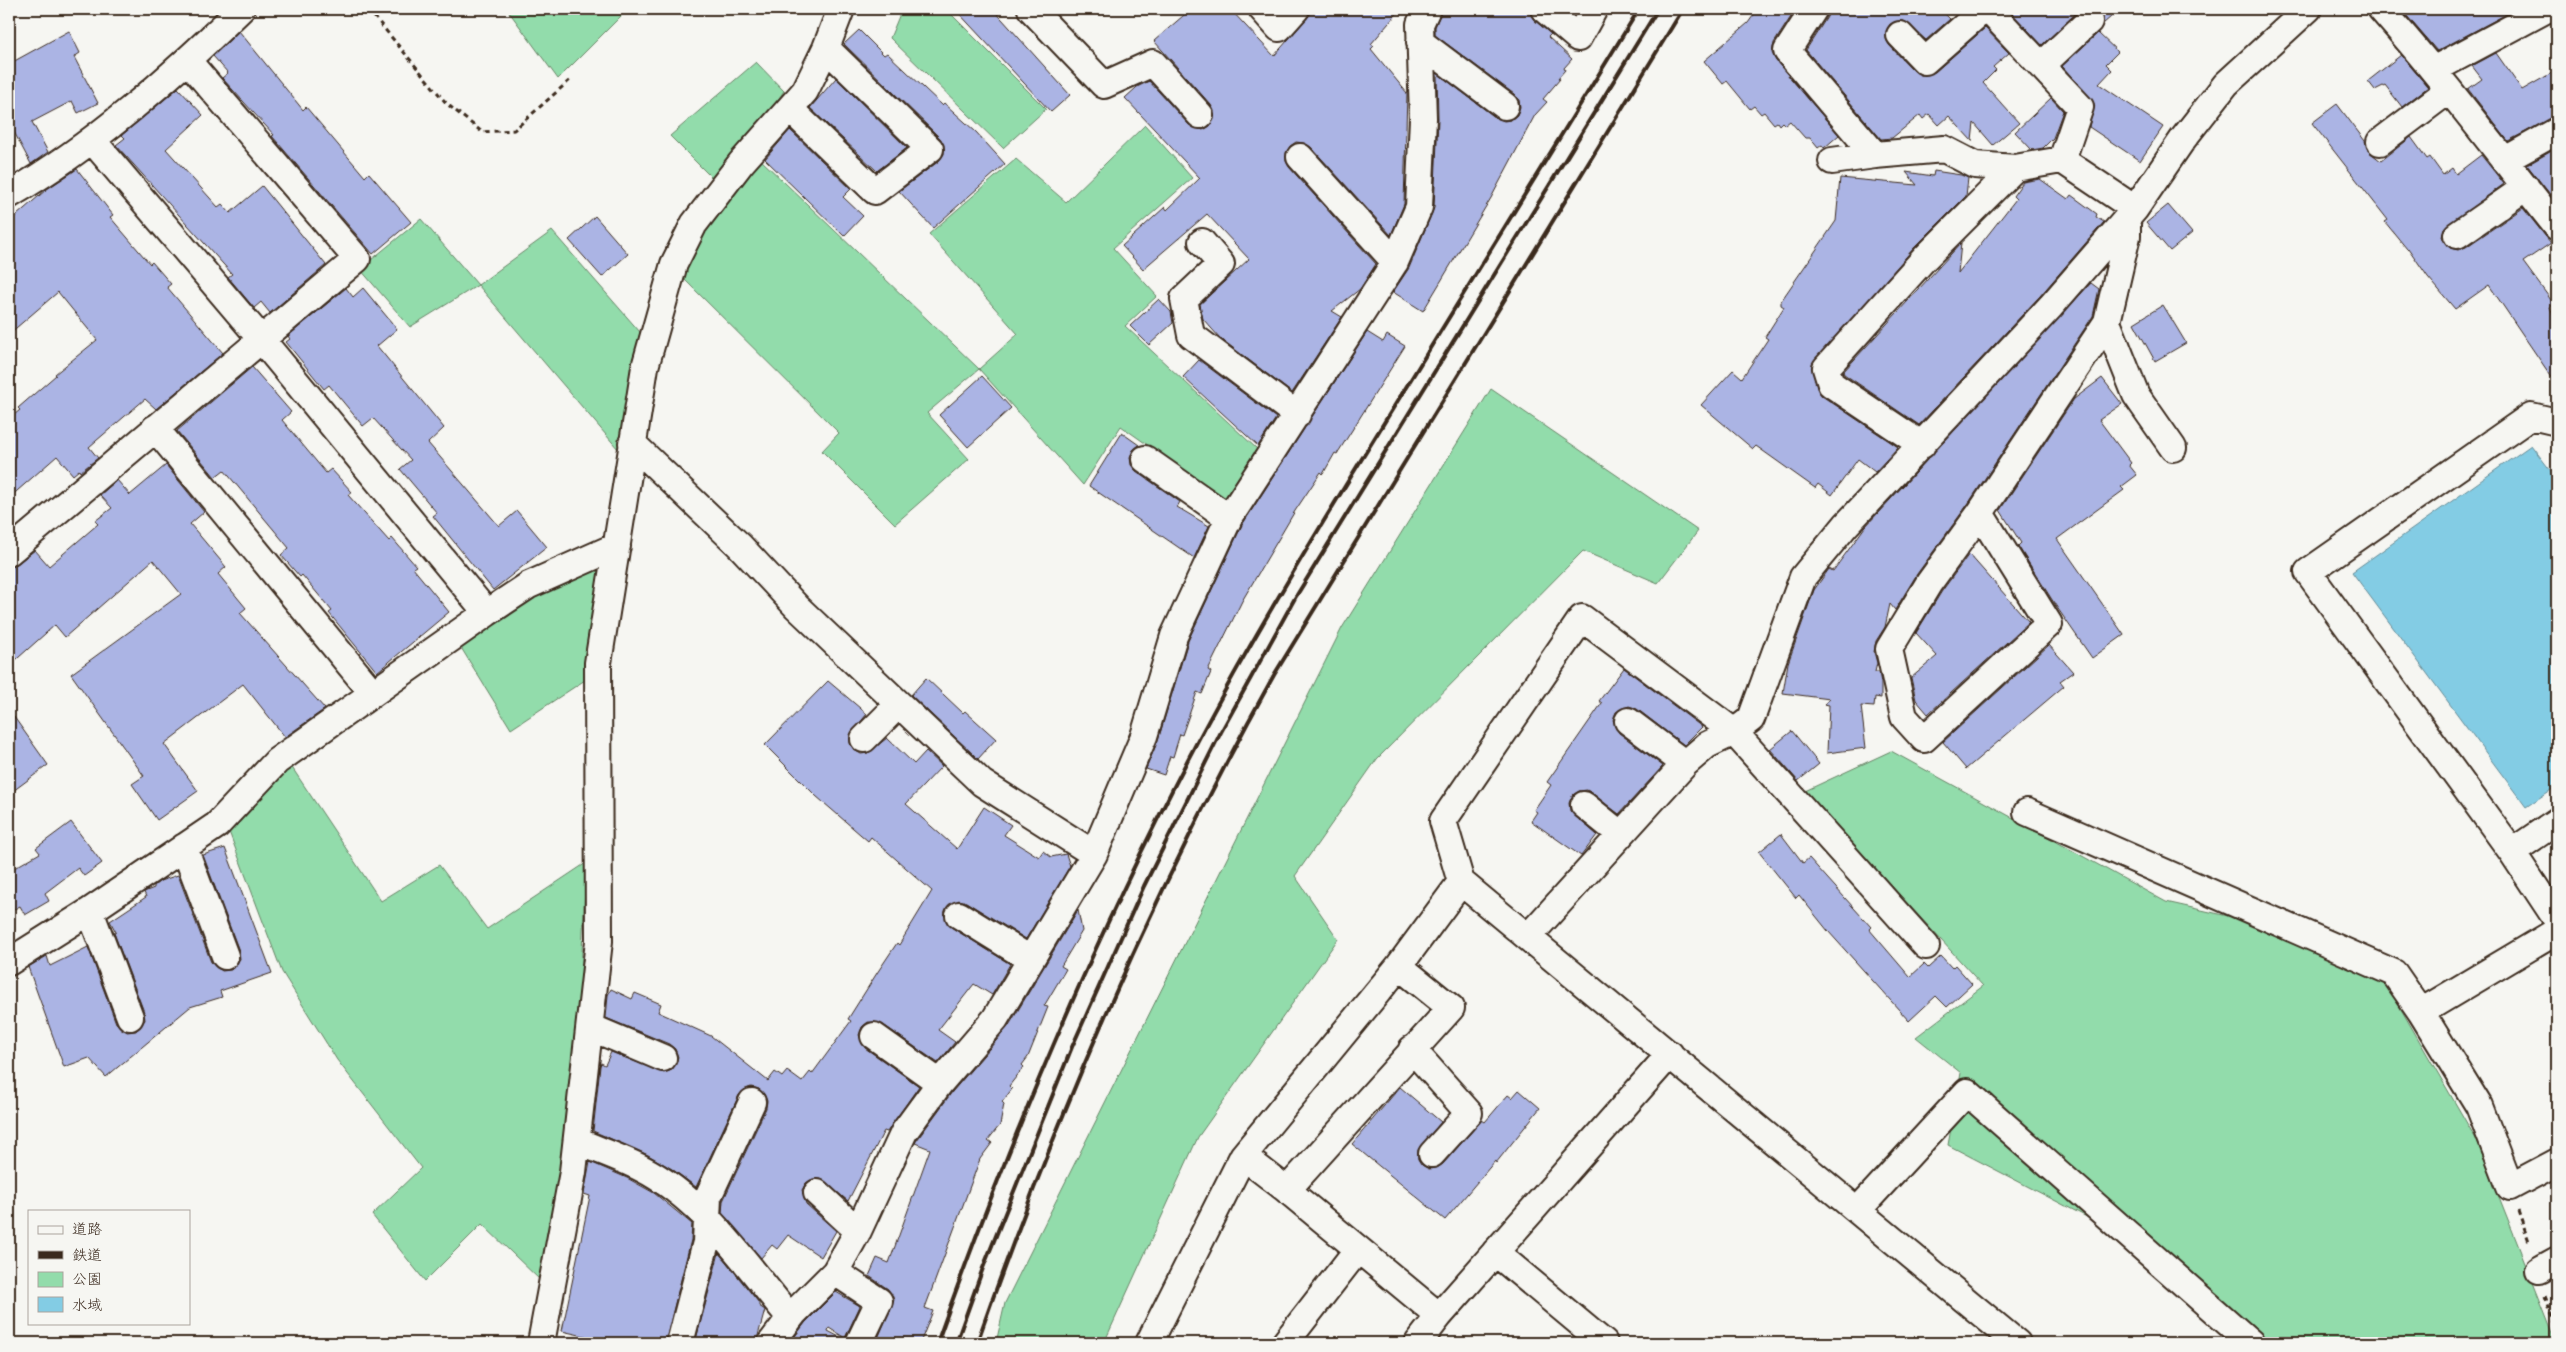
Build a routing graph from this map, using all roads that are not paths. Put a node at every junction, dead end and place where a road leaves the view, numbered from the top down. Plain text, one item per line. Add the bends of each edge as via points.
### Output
1 (240, 9) edge
2 (840, 9) edge
3 (1032, 9) edge
4 (1262, 9) edge
5 (1296, 9) edge
6 (1427, 9) edge
7 (1544, 9) edge
8 (1594, 9) edge
9 (1814, 9) edge
10 (1984, 9) edge
11 (1988, 9) edge
12 (2308, 9) edge
13 (2381, 9) edge
14 (2547, 9) edge
15 (2089, 21) dead end
16 (1900, 35) dead end
17 (1420, 42) junction
18 (826, 48) junction
19 (188, 61) junction
20 (2042, 66) junction
21 (2442, 79) junction
22 (1506, 106) dead end
23 (790, 109) junction
24 (1200, 114) dead end
25 (2557, 131) edge
26 (92, 140) junction
27 (2380, 142) dead end
28 (1875, 155) junction
29 (1300, 157) dead end
30 (2062, 160) junction
31 (2505, 160) junction
32 (1832, 161) dead end
33 (2015, 168) junction
34 (2526, 187) junction
35 (9, 195) edge
36 (2131, 213) junction
37 (2557, 227) edge
38 (2457, 235) dead end
39 (1202, 242) dead end
40 (1395, 262) junction
41 (2107, 322) junction
42 (261, 339) junction
43 (1297, 415) junction
44 (2557, 422) edge
45 (155, 428) junction
46 (632, 443) junction
47 (1922, 445) junction
48 (2173, 448) dead end
49 (1146, 459) dead end
50 (1980, 513) junction
51 (1229, 518) junction
52 (617, 546) junction
53 (9, 552) edge
54 (487, 613) junction
55 (372, 692) junction
56 (898, 704) junction
57 (1628, 722) dead end
58 (1734, 732) junction
59 (864, 740) dead end
60 (1685, 764) junction
61 (1584, 805) dead end
62 (2027, 812) dead end
63 (2557, 821) edge
64 (1620, 834) junction
65 (184, 847) junction
66 (2512, 852) junction
67 (1094, 854) junction
68 (1461, 882) junction
69 (90, 911) junction
70 (958, 914) dead end
71 (2557, 920) edge
72 (2557, 931) edge
73 (1528, 937) junction
74 (1926, 946) dead end
75 (225, 956) dead end
76 (1030, 959) junction
77 (9, 962) edge
78 (1399, 966) junction
79 (2422, 1012) junction
80 (130, 1017) dead end
81 (590, 1027) junction
82 (874, 1036) dead end
83 (1412, 1049) junction
84 (1670, 1054) junction
85 (663, 1058) dead end
86 (940, 1083) junction
87 (752, 1102) dead end
88 (577, 1141) junction
89 (1432, 1154) dead end
90 (1243, 1156) junction
91 (2557, 1162) edge
92 (1287, 1190) junction
93 (817, 1194) dead end
94 (1858, 1210) junction
95 (707, 1218) junction
96 (858, 1231) junction
97 (1358, 1249) junction
98 (1495, 1252) junction
99 (835, 1272) junction
100 (794, 1313) junction
101 (1439, 1316) junction
102 (1597, 1341) edge
103 (541, 1343) edge
104 (680, 1343) edge
105 (771, 1343) edge
106 (859, 1343) edge
107 (1149, 1343) edge
108 (1285, 1343) edge
109 (1418, 1343) edge
110 (2017, 1343) edge
111 (2251, 1343) edge

1 - 19 street
2 - 18 street
3 - 24 street via 1104,86 1153,62
4 - 5 street via 1279,28
6 - 17 street via 1420,24
7 - 8 street via 1578,38
9 - 28 street via 1787,51
10 - 16 street via 1925,61
11 - 20 street
12 - 36 street via 2226,84
13 - 21 street
14 - 21 street
15 - 20 street
17 - 22 street
17 - 40 street via 1423,118 1419,207
18 - 23 street via 805,91
18 - 23 street via 930,149 875,191
19 - 26 street
19 - 42 street via 357,259
20 - 30 street via 2080,107
21 - 27 street
21 - 31 street
23 - 46 street via 741,163 694,224 674,264 645,367
25 - 31 street
26 - 35 street
26 - 42 street
28 - 32 street
28 - 33 street via 1944,149 1975,165
29 - 40 street
30 - 33 street
30 - 36 street
31 - 34 street
33 - 47 street via 1925,258 1826,368 1831,384
34 - 37 street
34 - 38 street
36 - 41 street
36 - 47 street via 2051,306
39 - 43 street via 1222,264 1184,299 1191,335
40 - 43 street
41 - 48 street via 2136,395
41 - 50 street
42 - 45 street
42 - 54 street
43 - 51 street
44 - 66 street via 2531,416 2308,572
45 - 53 street
45 - 55 street
46 - 52 street
46 - 56 street
47 - 58 street via 1846,525 1803,578 1751,719
49 - 51 street
50 - 50 street via 1929,582 1890,649 1904,717 1924,739 2049,624
51 - 67 street via 1174,636 1144,736
52 - 54 street via 530,585
52 - 81 street via 598,663 599,941
54 - 55 street
55 - 65 street via 277,761 217,825
56 - 59 street
56 - 67 street via 982,783
57 - 60 street
58 - 60 street via 1707,745
58 - 68 street via 1582,618 1443,821
58 - 74 street
60 - 64 street
61 - 64 street
62 - 79 street via 2394,973
63 - 66 street
64 - 73 street
65 - 69 street
65 - 75 street
66 - 71 street
67 - 76 street
68 - 73 street
68 - 78 street
69 - 77 street
69 - 80 street
70 - 76 street
72 - 79 street
73 - 84 street
76 - 86 street via 995,1019
78 - 83 street via 1451,1008
78 - 90 street
79 - 91 street via 2478,1106 2510,1187
81 - 85 street
81 - 88 street
82 - 86 street
83 - 89 street via 1470,1113
83 - 92 street
84 - 94 street
84 - 98 street
86 - 96 street via 904,1132
87 - 95 street via 708,1197
88 - 95 street via 642,1168
88 - 103 street
90 - 92 street
90 - 107 street
92 - 97 street
93 - 96 street
94 - 110 street
94 - 111 street via 1967,1092
95 - 100 street via 784,1310
95 - 104 street via 706,1242
96 - 99 street
97 - 101 street
97 - 108 street
98 - 101 street
98 - 102 street
99 - 100 street
99 - 106 street via 879,1301
100 - 105 street
101 - 109 street

